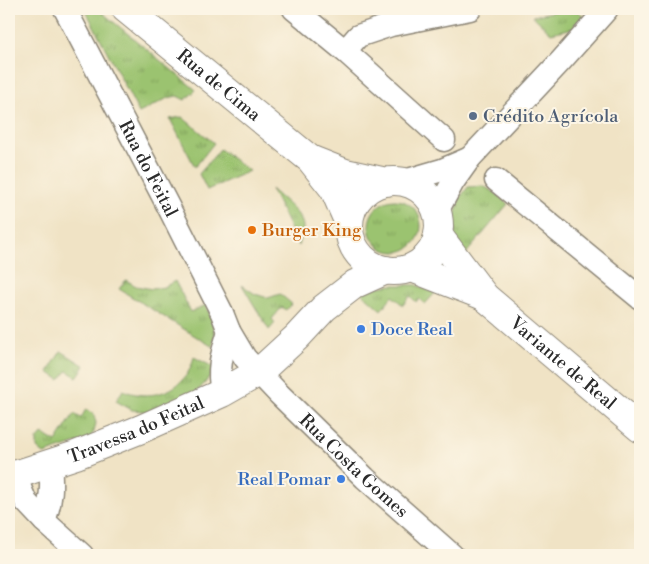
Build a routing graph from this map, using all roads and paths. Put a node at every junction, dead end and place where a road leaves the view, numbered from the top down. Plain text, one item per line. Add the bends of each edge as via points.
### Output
1 (65, 9) edge
2 (126, 9) edge
3 (294, 9) edge
4 (470, 9) edge
5 (607, 9) edge
6 (392, 17) edge
7 (345, 51) junction
8 (444, 140) dead end
9 (470, 158) junction
10 (311, 160) junction
11 (496, 180) dead end
12 (394, 182) junction
13 (437, 224) junction
14 (350, 232) junction
15 (399, 269) junction
16 (485, 296) junction
17 (640, 298) edge
18 (324, 308) junction
19 (229, 331) junction
20 (259, 372) junction
21 (222, 393) junction
22 (640, 428) edge
23 (50, 464) junction
24 (13, 475) edge
25 (44, 520) junction
26 (82, 555) edge
27 (452, 555) edge

1 - 19 street, Rua do Feital
2 - 10 main road, Rua de Cima
3 - 7 street
4 - 6 street
5 - 9 street
6 - 7 street via 358,36
7 - 8 street
9 - 12 street
9 - 13 street via 453,182
10 - 12 main road, Rua de Cima via 345,174
10 - 14 main road, Rua de Cima via 334,189
11 - 17 street
12 - 13 main road via 416,186 426,194 433,203
12 - 14 main road via 372,186 362,194 355,205
13 - 15 main road via 433,248 425,259
13 - 16 main road, Variante de Real
14 - 15 main road via 366,261
14 - 18 main road via 341,272
15 - 16 main road, Variante de Real
15 - 18 main road via 355,284
16 - 22 main road, Variante de Real
18 - 20 main road, Travessa do Feital
19 - 20 street, Rua do Feital via 245,358
19 - 21 street via 220,363
20 - 21 main road, Travessa do Feital
20 - 27 street, Rua Costa Gomes via 365,478
21 - 23 main road, Travessa do Feital
23 - 24 main road, Travessa do Feital
23 - 25 street via 52,493
24 - 25 street via 26,502
25 - 26 street

